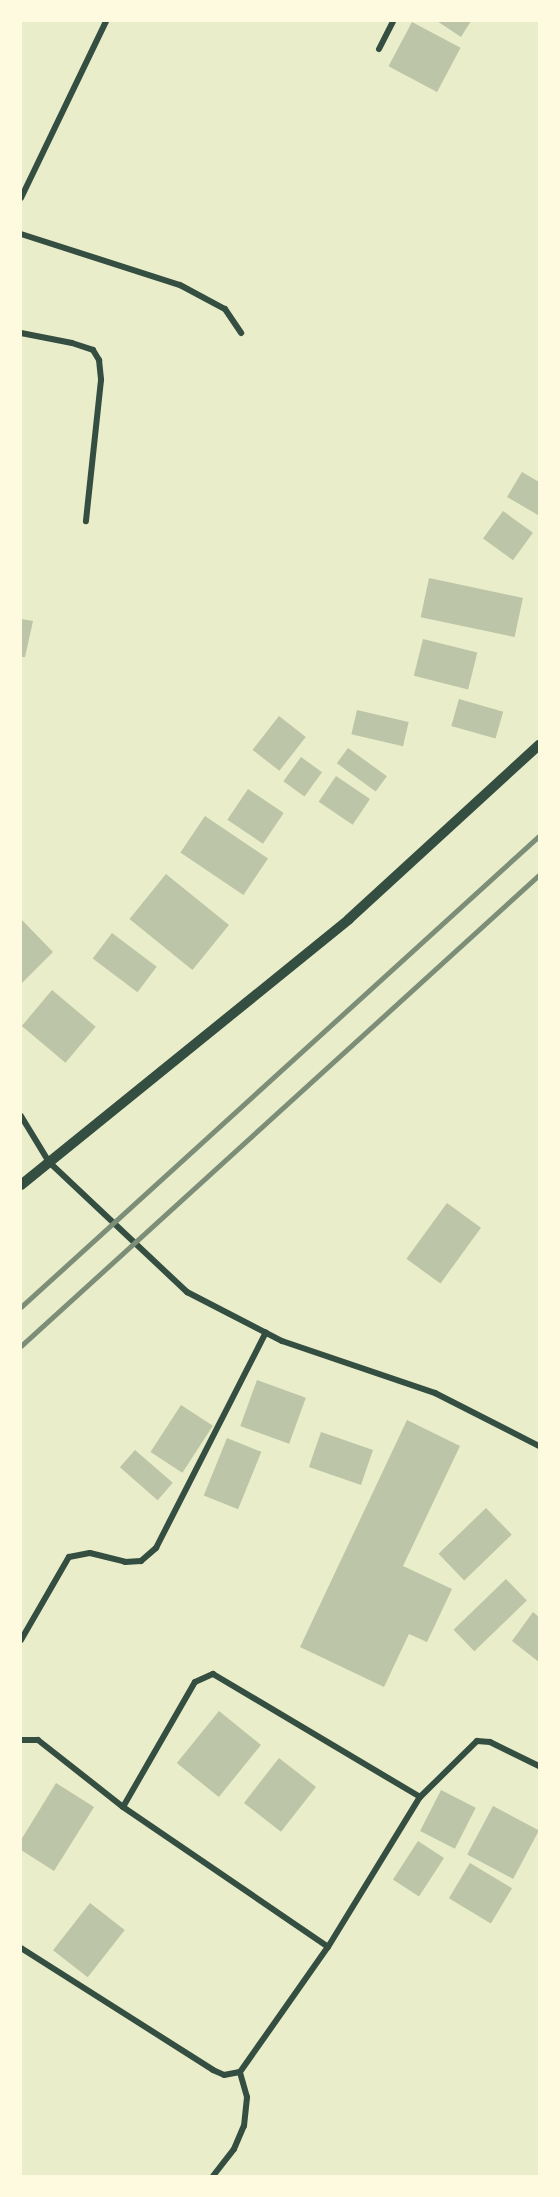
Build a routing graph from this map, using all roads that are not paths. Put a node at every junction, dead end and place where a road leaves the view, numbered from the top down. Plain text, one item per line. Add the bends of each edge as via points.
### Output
1 (106, 21) edge
2 (393, 21) edge
3 (379, 49) dead end
4 (21, 198) edge
5 (21, 234) edge
6 (21, 333) edge
7 (241, 333) dead end
8 (86, 521) dead end
9 (539, 745) edge
10 (21, 1116) edge
11 (49, 1162) junction
12 (21, 1185) edge
13 (266, 1332) junction
14 (539, 1446) edge
15 (21, 1640) edge
16 (21, 1740) edge
17 (539, 1766) edge
18 (420, 1797) junction
19 (123, 1807) junction
20 (328, 1947) junction
21 (21, 1948) edge
22 (240, 2072) junction
23 (213, 2176) edge

1 - 4 street
2 - 3 street
5 - 7 street via 180,285 225,309
6 - 8 street via 93,350 99,360 101,380
9 - 11 street via 349,919
10 - 11 street
11 - 12 street
11 - 13 street via 187,1292
13 - 14 street via 435,1393
13 - 15 street via 156,1548 141,1561 124,1562 90,1553 69,1557
16 - 19 street via 38,1740
17 - 18 street via 482,1740
18 - 19 street via 213,1674 195,1682
18 - 20 street
19 - 20 street
20 - 22 street
21 - 22 street via 213,2070 224,2074
22 - 23 street via 247,2097 244,2126 234,2149

